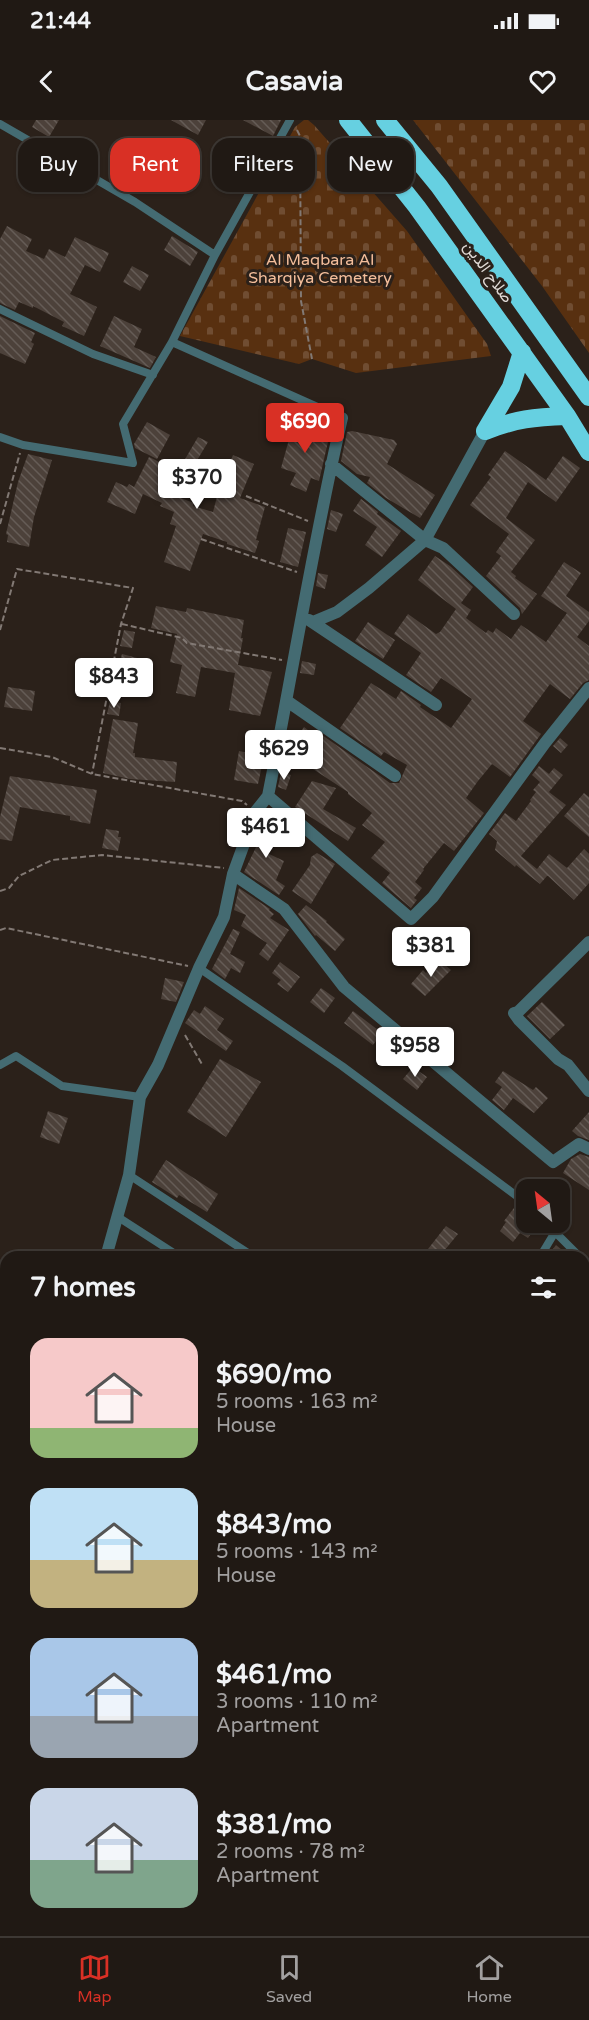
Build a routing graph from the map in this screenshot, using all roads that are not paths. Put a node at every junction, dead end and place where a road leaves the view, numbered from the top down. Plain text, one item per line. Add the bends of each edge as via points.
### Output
1 (290, 120) edge
2 (348, 120) edge
3 (385, 120) edge
4 (0, 124) edge
5 (214, 255) junction
6 (0, 309) edge
7 (172, 342) junction
8 (522, 352) junction
9 (153, 375) junction
10 (589, 397) edge
11 (567, 416) junction
12 (342, 418) joint
13 (485, 431) junction
14 (0, 436) edge
15 (589, 452) edge
16 (331, 464) junction
17 (425, 540) junction
18 (301, 614) junction
19 (514, 614) dead end
20 (313, 622) junction
21 (589, 688) edge
22 (287, 701) junction
23 (436, 705) dead end
24 (395, 776) dead end
25 (268, 796) junction
26 (234, 871) junction
27 (589, 942) edge
28 (199, 968) junction
29 (0, 1065) edge
30 (589, 1091) edge
31 (140, 1097) junction
32 (589, 1149) edge
33 (129, 1175) junction
34 (516, 1196) edge
35 (118, 1217) junction
36 (554, 1233) edge
37 (556, 1233) edge
38 (108, 1251) edge
39 (171, 1251) edge
40 (245, 1251) edge
41 (544, 1251) edge
42 (575, 1251) edge

1 - 5 lane
2 - 8 highway, صلاح الدين
3 - 10 highway, صلاح الدين via 439,186
4 - 5 lane via 135,202
5 - 7 lane
6 - 9 lane via 93,354
7 - 9 lane
7 - 12 lane
8 - 11 highway, صلاح الدين
8 - 13 highway via 511,387
9 - 14 lane via 123,424 134,463 23,445
11 - 13 highway via 530,417
11 - 15 highway, صلاح الدين
12 - 16 street
13 - 17 street
16 - 17 street
16 - 18 street
17 - 19 street via 443,548
17 - 20 street via 361,594
18 - 20 street
18 - 22 street
20 - 23 street
21 - 25 street via 433,897 411,919
22 - 24 street
22 - 25 street
25 - 26 street via 256,811
26 - 28 street via 224,917
26 - 32 street via 284,909 344,987 553,1162 579,1144
27 - 30 street via 514,1013
28 - 31 street via 158,1065
28 - 34 lane via 342,1066
29 - 31 lane via 16,1056 62,1086
31 - 33 street
33 - 35 street
33 - 40 lane
35 - 38 street
35 - 39 lane
36 - 41 lane
37 - 42 lane

